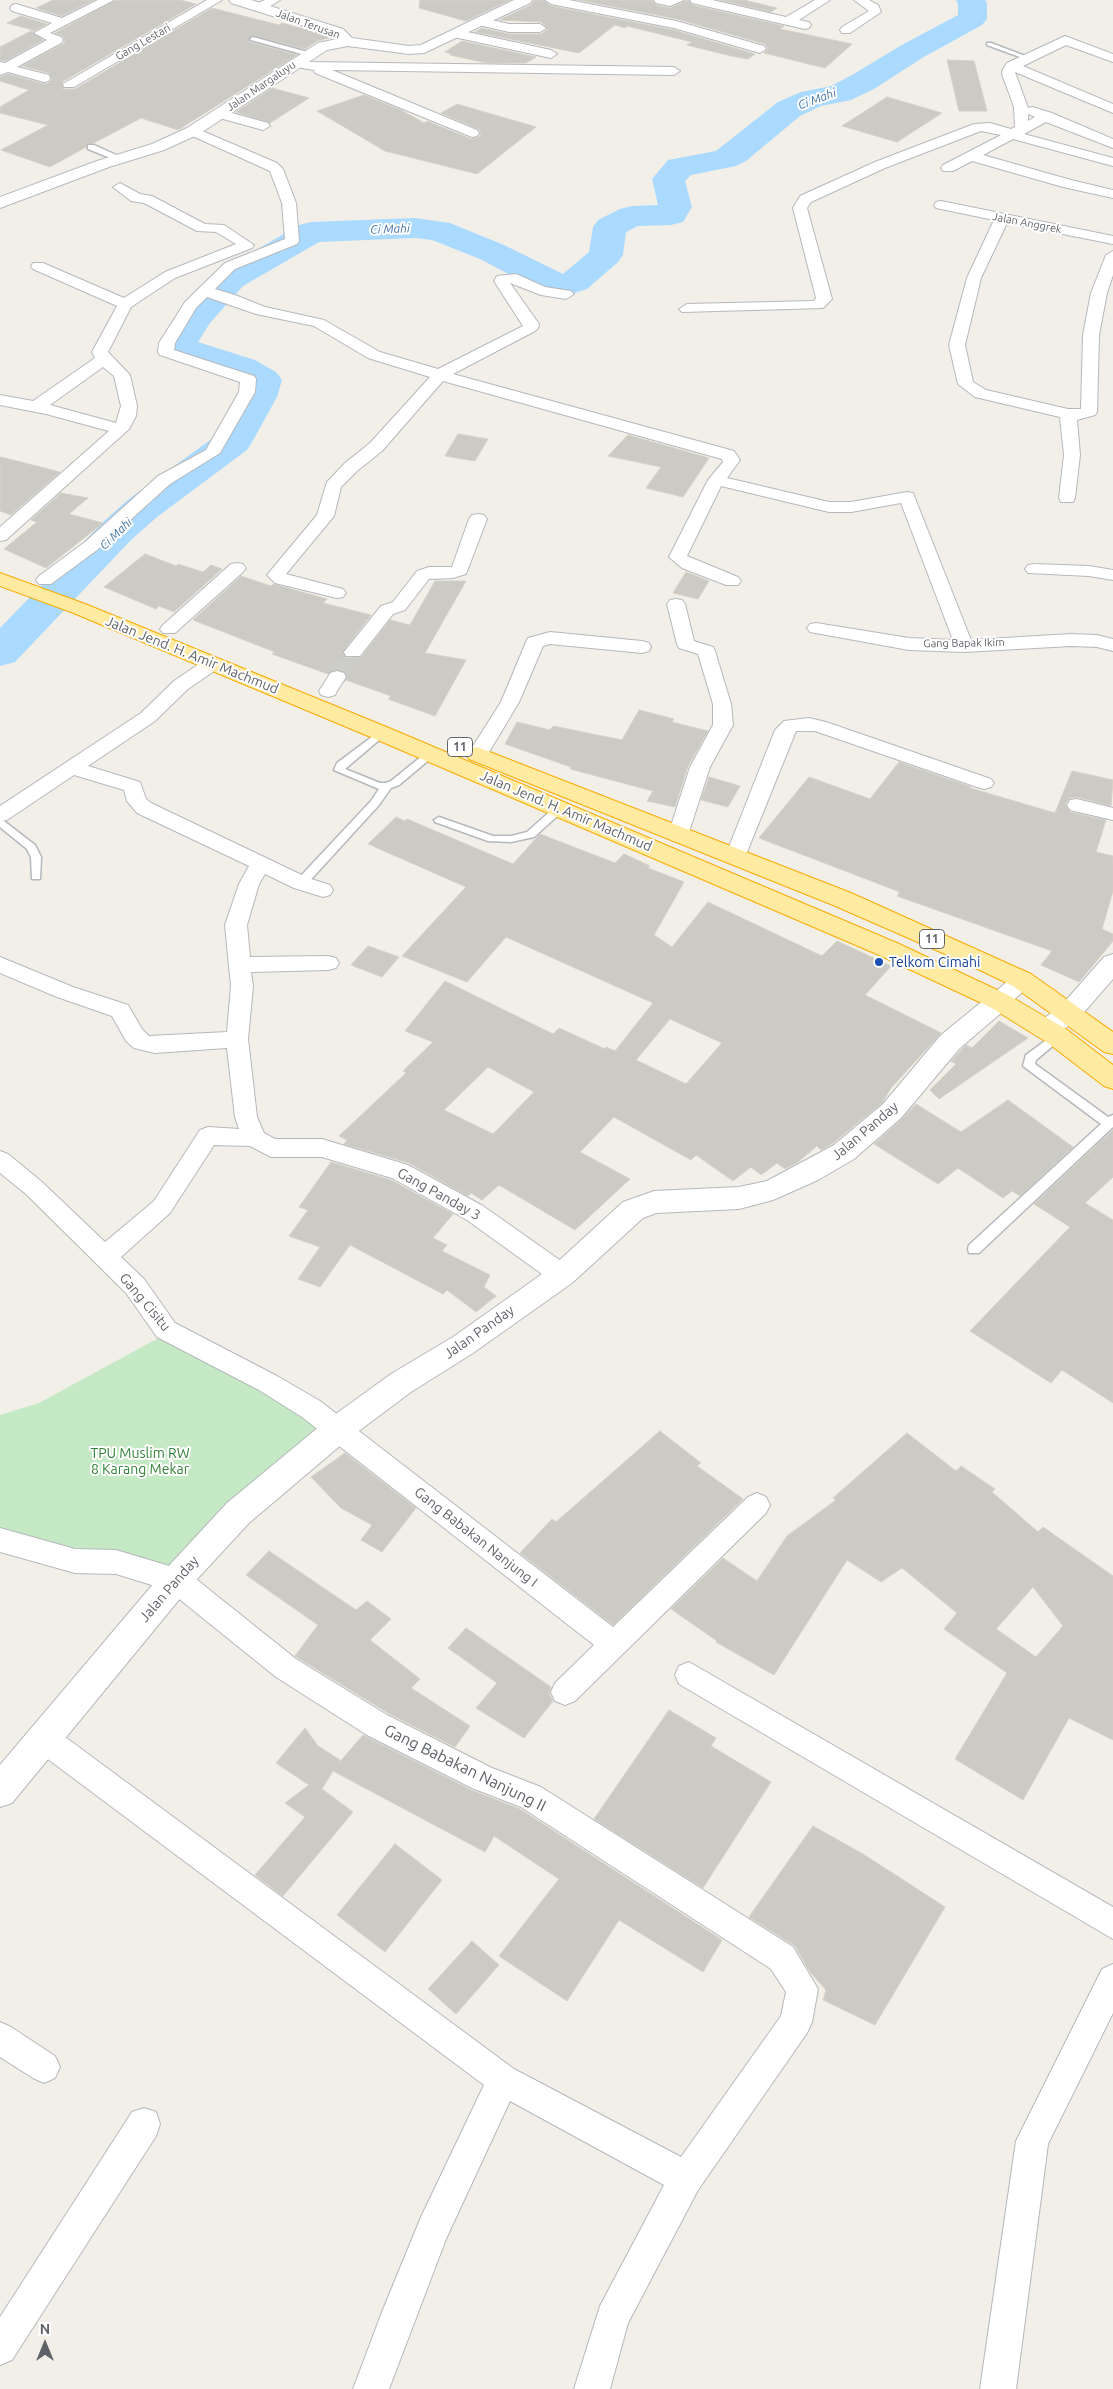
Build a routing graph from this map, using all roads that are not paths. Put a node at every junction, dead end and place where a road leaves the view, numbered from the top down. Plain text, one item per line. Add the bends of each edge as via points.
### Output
1 (108, 0) edge
2 (216, 0) edge
3 (236, 0) edge
4 (274, 0) edge
5 (524, 0) edge
6 (551, 0) edge
7 (660, 0) edge
8 (678, 0) edge
9 (696, 0) edge
10 (824, 0) edge
11 (860, 0) edge
12 (260, 7) junction
13 (16, 8) dead end
14 (788, 20) junction
15 (63, 22) junction
16 (482, 22) junction
17 (805, 24) dead end
18 (540, 28) dead end
19 (846, 30) dead end
20 (458, 34) junction
21 (253, 39) dead end
22 (348, 42) junction
23 (989, 44) dead end
24 (760, 49) dead end
25 (551, 54) dead end
26 (1113, 58) edge
27 (1030, 59) junction
28 (305, 61) junction
29 (1012, 66) junction
30 (2, 68) edge
31 (674, 71) dead end
32 (1071, 77) dead end
33 (44, 78) dead end
34 (69, 84) dead end
35 (1021, 107) junction
36 (1113, 109) edge
37 (221, 114) junction
38 (1047, 116) junction
39 (263, 126) dead end
40 (1018, 131) junction
41 (193, 132) junction
42 (472, 133) dead end
43 (1113, 144) edge
44 (91, 147) dead end
45 (971, 156) junction
46 (121, 159) junction
47 (1113, 162) edge
48 (948, 168) dead end
49 (120, 187) dead end
50 (1113, 194) edge
51 (0, 203) edge
52 (941, 204) dead end
53 (1002, 218) junction
54 (1113, 240) edge
55 (253, 249) junction
56 (1113, 255) edge
57 (38, 266) dead end
58 (207, 292) junction
59 (566, 294) dead end
60 (125, 304) junction
61 (687, 309) dead end
62 (104, 359) junction
63 (440, 376) junction
64 (0, 400) edge
65 (36, 407) junction
66 (1068, 414) junction
67 (120, 429) junction
68 (716, 480) junction
69 (1067, 498) dead end
70 (478, 520) dead end
71 (0, 536) edge
72 (0, 562) edge
73 (237, 568) dead end
74 (1034, 569) dead end
75 (1113, 575) edge
76 (0, 579) edge
77 (732, 582) dead end
78 (44, 585) junction
79 (338, 593) dead end
80 (78, 601) junction
81 (676, 604) dead end
82 (816, 628) dead end
83 (169, 629) junction
84 (1113, 645) edge
85 (964, 646) junction
86 (642, 647) dead end
87 (353, 652) tunnel mouth
88 (213, 663) junction
89 (381, 733) junction
90 (431, 754) junction
91 (478, 754) junction
92 (73, 768) junction
93 (984, 783) dead end
94 (387, 786) junction
95 (1076, 805) dead end
96 (559, 809) junction
97 (1113, 814) edge
98 (0, 815) edge
99 (438, 820) dead end
100 (0, 821) edge
101 (678, 835) junction
102 (735, 857) junction
103 (260, 864) junction
104 (36, 876) dead end
105 (301, 883) junction
106 (323, 890) dead end
107 (328, 963) dead end
108 (0, 964) edge
109 (1113, 964) edge
110 (241, 965) junction
111 (1022, 980) junction
112 (999, 1001) junction
113 (1070, 1012) junction
114 (1051, 1033) junction
115 (237, 1039) junction
116 (1113, 1045) edge
117 (1113, 1079) edge
118 (1111, 1122) edge
119 (263, 1143) junction
120 (0, 1160) edge
121 (974, 1249) dead end
122 (105, 1257) junction
123 (562, 1274) junction
124 (337, 1430) junction
125 (757, 1505) dead end
126 (0, 1540) edge
127 (176, 1580) junction
128 (616, 1643) junction
129 (689, 1675) dead end
130 (565, 1692) dead end
131 (43, 1738) junction
132 (0, 1791) edge
133 (1113, 1924) edge
134 (1113, 1980) edge
135 (0, 2038) edge
136 (44, 2067) dead end
137 (503, 2080) junction
138 (144, 2124) dead end
139 (686, 2178) junction
140 (0, 2348) edge
141 (371, 2389) edge
142 (592, 2389) edge
143 (998, 2389) edge

1 - 15 street
2 - 34 street, Gang Lestari
3 - 12 main road, Jalan Terusan
4 - 12 street
5 - 16 main road, Jalan Margaluyu
6 - 24 street via 676,25
7 - 8 street
9 - 14 street
10 - 14 street
11 - 19 street via 875,12
12 - 22 main road, Jalan Terusan via 338,32
13 - 15 street
14 - 17 street
15 - 30 street via 40,33 57,40
16 - 18 street via 509,28
16 - 20 main road, Jalan Margaluyu
20 - 22 main road, Jalan Margaluyu via 419,50
20 - 25 street
21 - 28 lane
22 - 28 main road, Jalan Margaluyu via 323,46
23 - 27 lane
26 - 27 street via 1065,40
27 - 29 street
27 - 32 street
28 - 31 street
28 - 37 main road, Jalan Margaluyu
28 - 42 street
29 - 35 street via 1008,74
29 - 36 street
30 - 33 street
35 - 38 street
35 - 40 street
37 - 39 street
37 - 41 main road, Jalan Margaluyu
38 - 40 street
38 - 43 street
40 - 45 street
40 - 47 street
40 - 61 street via 979,126 805,199 800,208 824,299 818,305
41 - 46 main road, Jalan Margaluyu
41 - 55 street via 276,169 289,203 292,241 283,246
44 - 46 lane
45 - 48 street
45 - 50 street
46 - 51 main road, Jalan Margaluyu
49 - 55 street via 136,198 147,199 202,228 219,228
52 - 53 street, Jalan Anggrek
53 - 54 street, Jalan Anggrek
53 - 66 street via 974,278 957,345 966,384 981,394
55 - 58 street via 230,266
55 - 60 street via 170,275
56 - 66 street via 1099,293 1091,335 1089,412
57 - 60 street
58 - 63 street via 261,310 319,323 374,355
58 - 78 street via 190,305 167,343 166,352 248,379 247,392 212,453 164,480
59 - 63 street via 541,291 516,278 502,279 531,324 530,328
60 - 62 street via 102,344 100,352
62 - 65 street
62 - 67 street via 124,382 130,412
63 - 68 street via 728,455 731,463
63 - 79 street via 376,447 333,486 325,516 276,575
64 - 65 street
65 - 67 street
66 - 69 street via 1072,456
67 - 71 street
68 - 77 street via 678,556 688,564
68 - 85 street via 829,507 852,507 907,497
70 - 87 street via 460,570 423,575 400,606 387,610
72 - 78 highway, Jalan Jend. H. Amir Machmud / 11
73 - 83 street
74 - 75 street
76 - 78 highway, Jalan Jend. H. Amir Machmud / 11
78 - 80 highway, Jalan Jend. H. Amir Machmud / 11
80 - 83 highway, Jalan Jend. H. Amir Machmud / 11
80 - 88 highway, Jalan Jend. H. Amir Machmud / 11
81 - 101 street via 686,644 706,650 722,704 723,724 700,767
82 - 85 street, Gang Bapak Ikim via 909,644
83 - 91 highway, Jalan Jend. H. Amir Machmud / 11 via 332,684
84 - 85 street, Gang Bapak Ikim via 1071,640
86 - 91 street via 550,638 536,642 510,702
88 - 89 highway, Jalan Jend. H. Amir Machmud / 11
88 - 92 street via 181,685 148,716
89 - 90 highway, Jalan Jend. H. Amir Machmud / 11
89 - 94 lane via 339,770 379,786
90 - 94 lane
90 - 96 highway, Jalan Jend. H. Amir Machmud / 11
91 - 101 highway, Jalan Jend. H. Amir Machmud / 11
92 - 98 street
92 - 103 street via 132,786 137,801 144,808
93 - 102 street via 819,726 791,725 786,730
94 - 105 lane
95 - 97 street
96 - 99 lane via 530,835 511,839 492,838
96 - 112 highway, Jalan Jend. H. Amir Machmud / 11 via 818,918
100 - 104 lane via 31,847 36,857
101 - 102 highway, Jalan Jend. H. Amir Machmud / 11
102 - 111 highway, Jalan Jend. H. Amir Machmud / 11 via 842,899
103 - 105 street
103 - 110 street via 249,884 236,925
105 - 106 street
107 - 110 street
108 - 115 street via 120,1011 142,1042 155,1045
109 - 113 main road
110 - 115 street
111 - 112 street, Jalan Panday
111 - 113 highway, Jalan Jend. H. Amir Machmud / 11
112 - 114 highway, Jalan Jend. H. Amir Machmud / 11
112 - 123 main road, Jalan Panday via 950,1042 892,1111 824,1165 773,1190 739,1198 654,1202 633,1210
113 - 114 main road
113 - 116 highway, Jalan Jend. H. Amir Machmud / 11
114 - 117 highway, Jalan Jend. H. Amir Machmud / 11
114 - 118 lane via 1030,1058 1029,1066
115 - 119 street via 246,1117
118 - 121 lane
119 - 122 street, Gang Panday 3 via 208,1136 162,1207
119 - 123 street, Gang Panday 3 via 322,1148 400,1171 475,1213
120 - 122 street, Gang Cisitu via 34,1188
122 - 124 street, Gang Cisitu via 135,1286 166,1330 268,1383 311,1409
123 - 124 main road, Jalan Panday
124 - 127 main road, Jalan Panday via 238,1513
124 - 128 street, Gang Babakan Nanjung I via 597,1632
125 - 128 street
126 - 127 street via 76,1561 116,1562
127 - 131 main road, Jalan Panday
127 - 139 street, Gang Babakan Nanjung II via 286,1668 377,1725 482,1778 531,1797 782,1958 802,1989 796,2022
128 - 130 street
129 - 133 street
131 - 132 main road, Jalan Panday
131 - 137 street
134 - 143 street via 1032,2141
135 - 136 street
137 - 139 street
137 - 141 street via 433,2229
138 - 140 street
139 - 142 street via 612,2318

